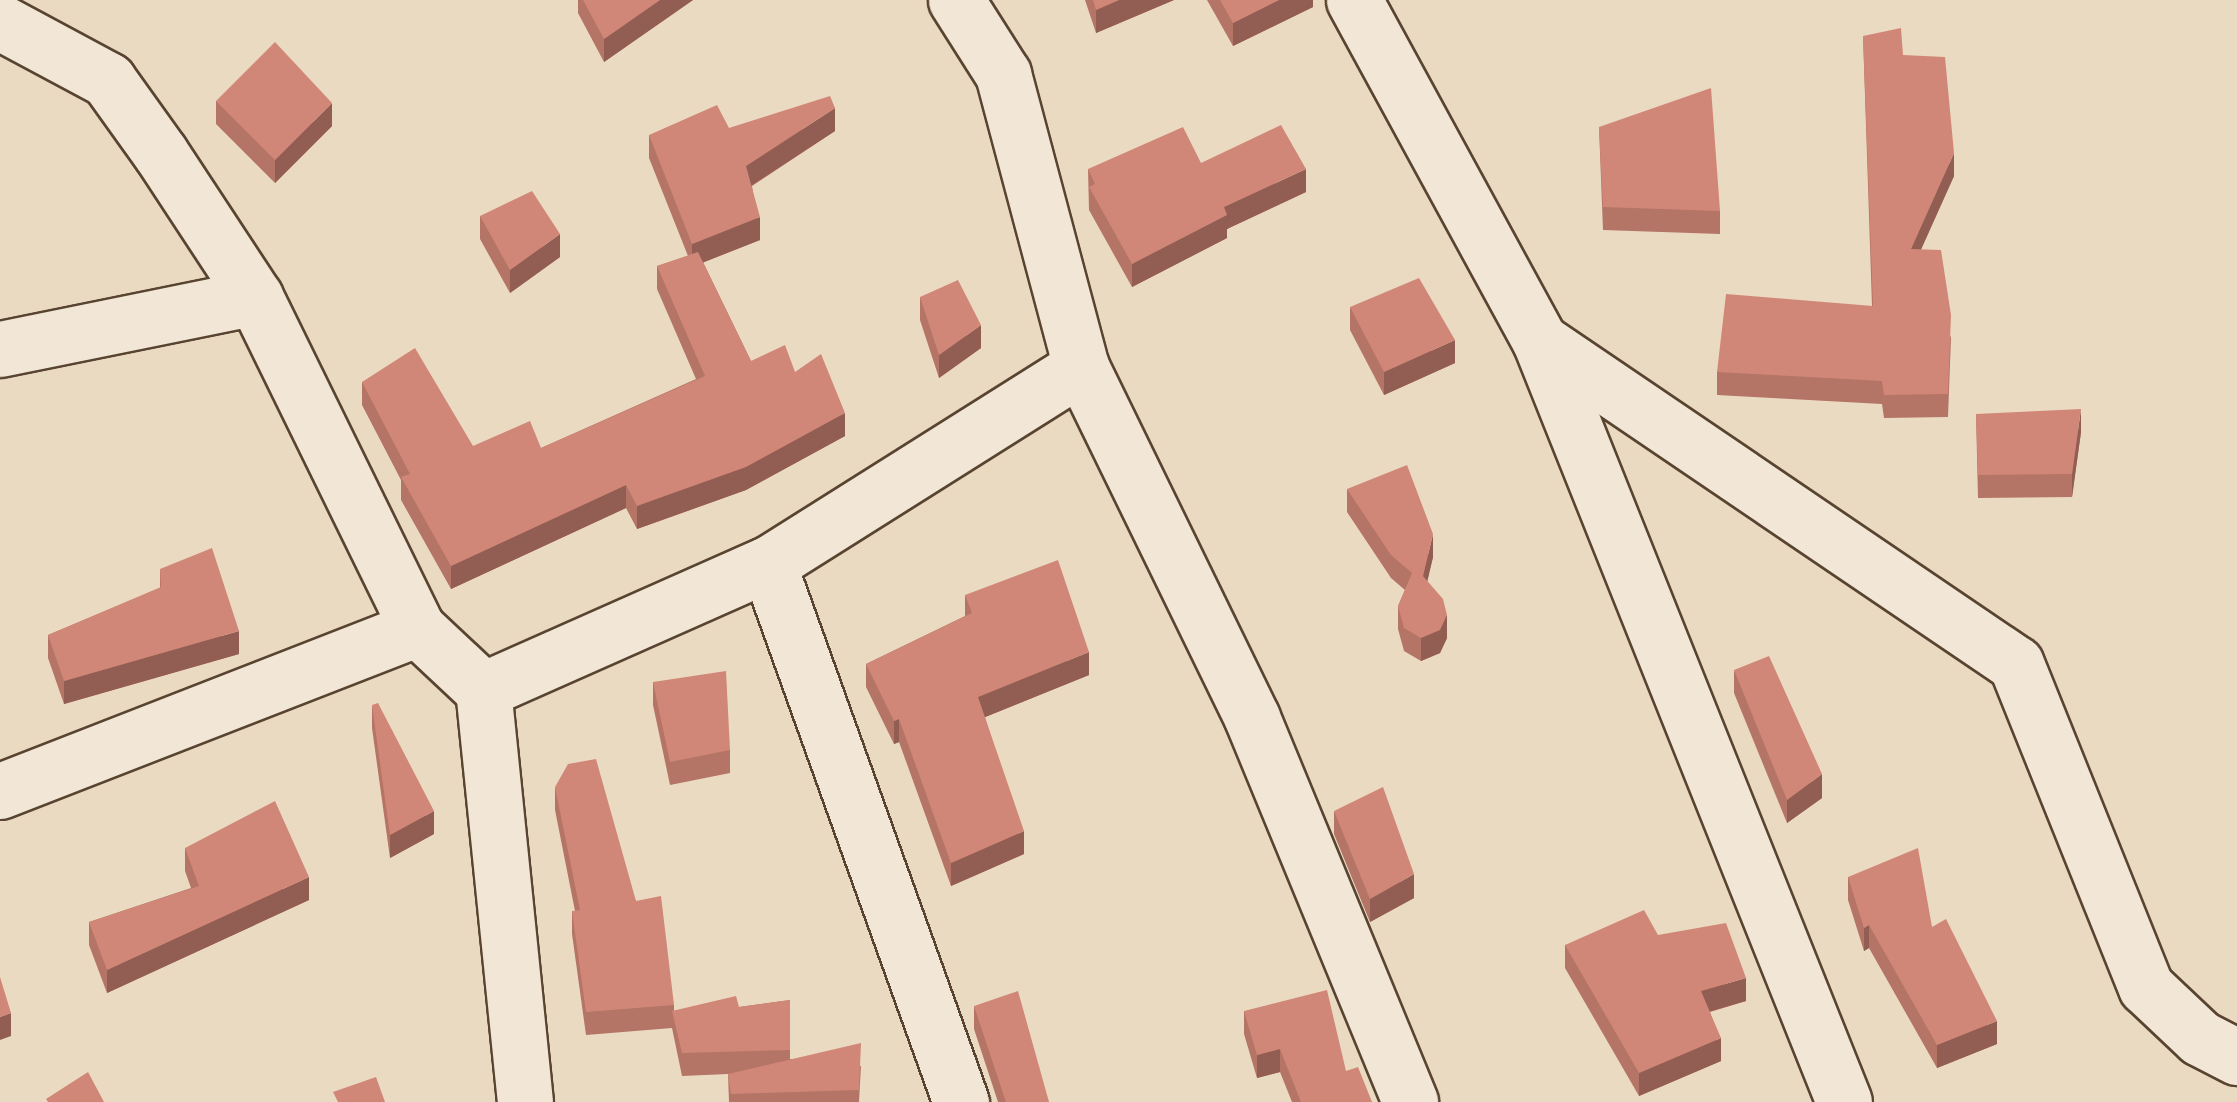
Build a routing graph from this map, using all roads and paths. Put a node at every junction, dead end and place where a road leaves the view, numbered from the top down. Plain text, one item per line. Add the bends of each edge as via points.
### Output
1 (956, 0) edge
2 (1354, 0) edge
3 (0, 22) edge
4 (255, 297) junction
5 (1540, 341) junction
6 (0, 349) edge
7 (1081, 367) junction
8 (768, 564) junction
9 (417, 628) junction
10 (483, 690) junction
11 (0, 791) edge
12 (2237, 1058) edge
13 (524, 1102) edge
14 (961, 1102) edge
15 (1410, 1102) edge
16 (1844, 1102) edge

1 - 7 street via 1004,74
2 - 5 street
3 - 4 street via 108,80
4 - 6 street
4 - 9 street
5 - 12 street via 2016,664 2146,987 2200,1038
5 - 16 street
7 - 8 street
7 - 15 street via 1252,718
8 - 10 street
8 - 14 street
9 - 10 street
9 - 11 street
10 - 13 street

